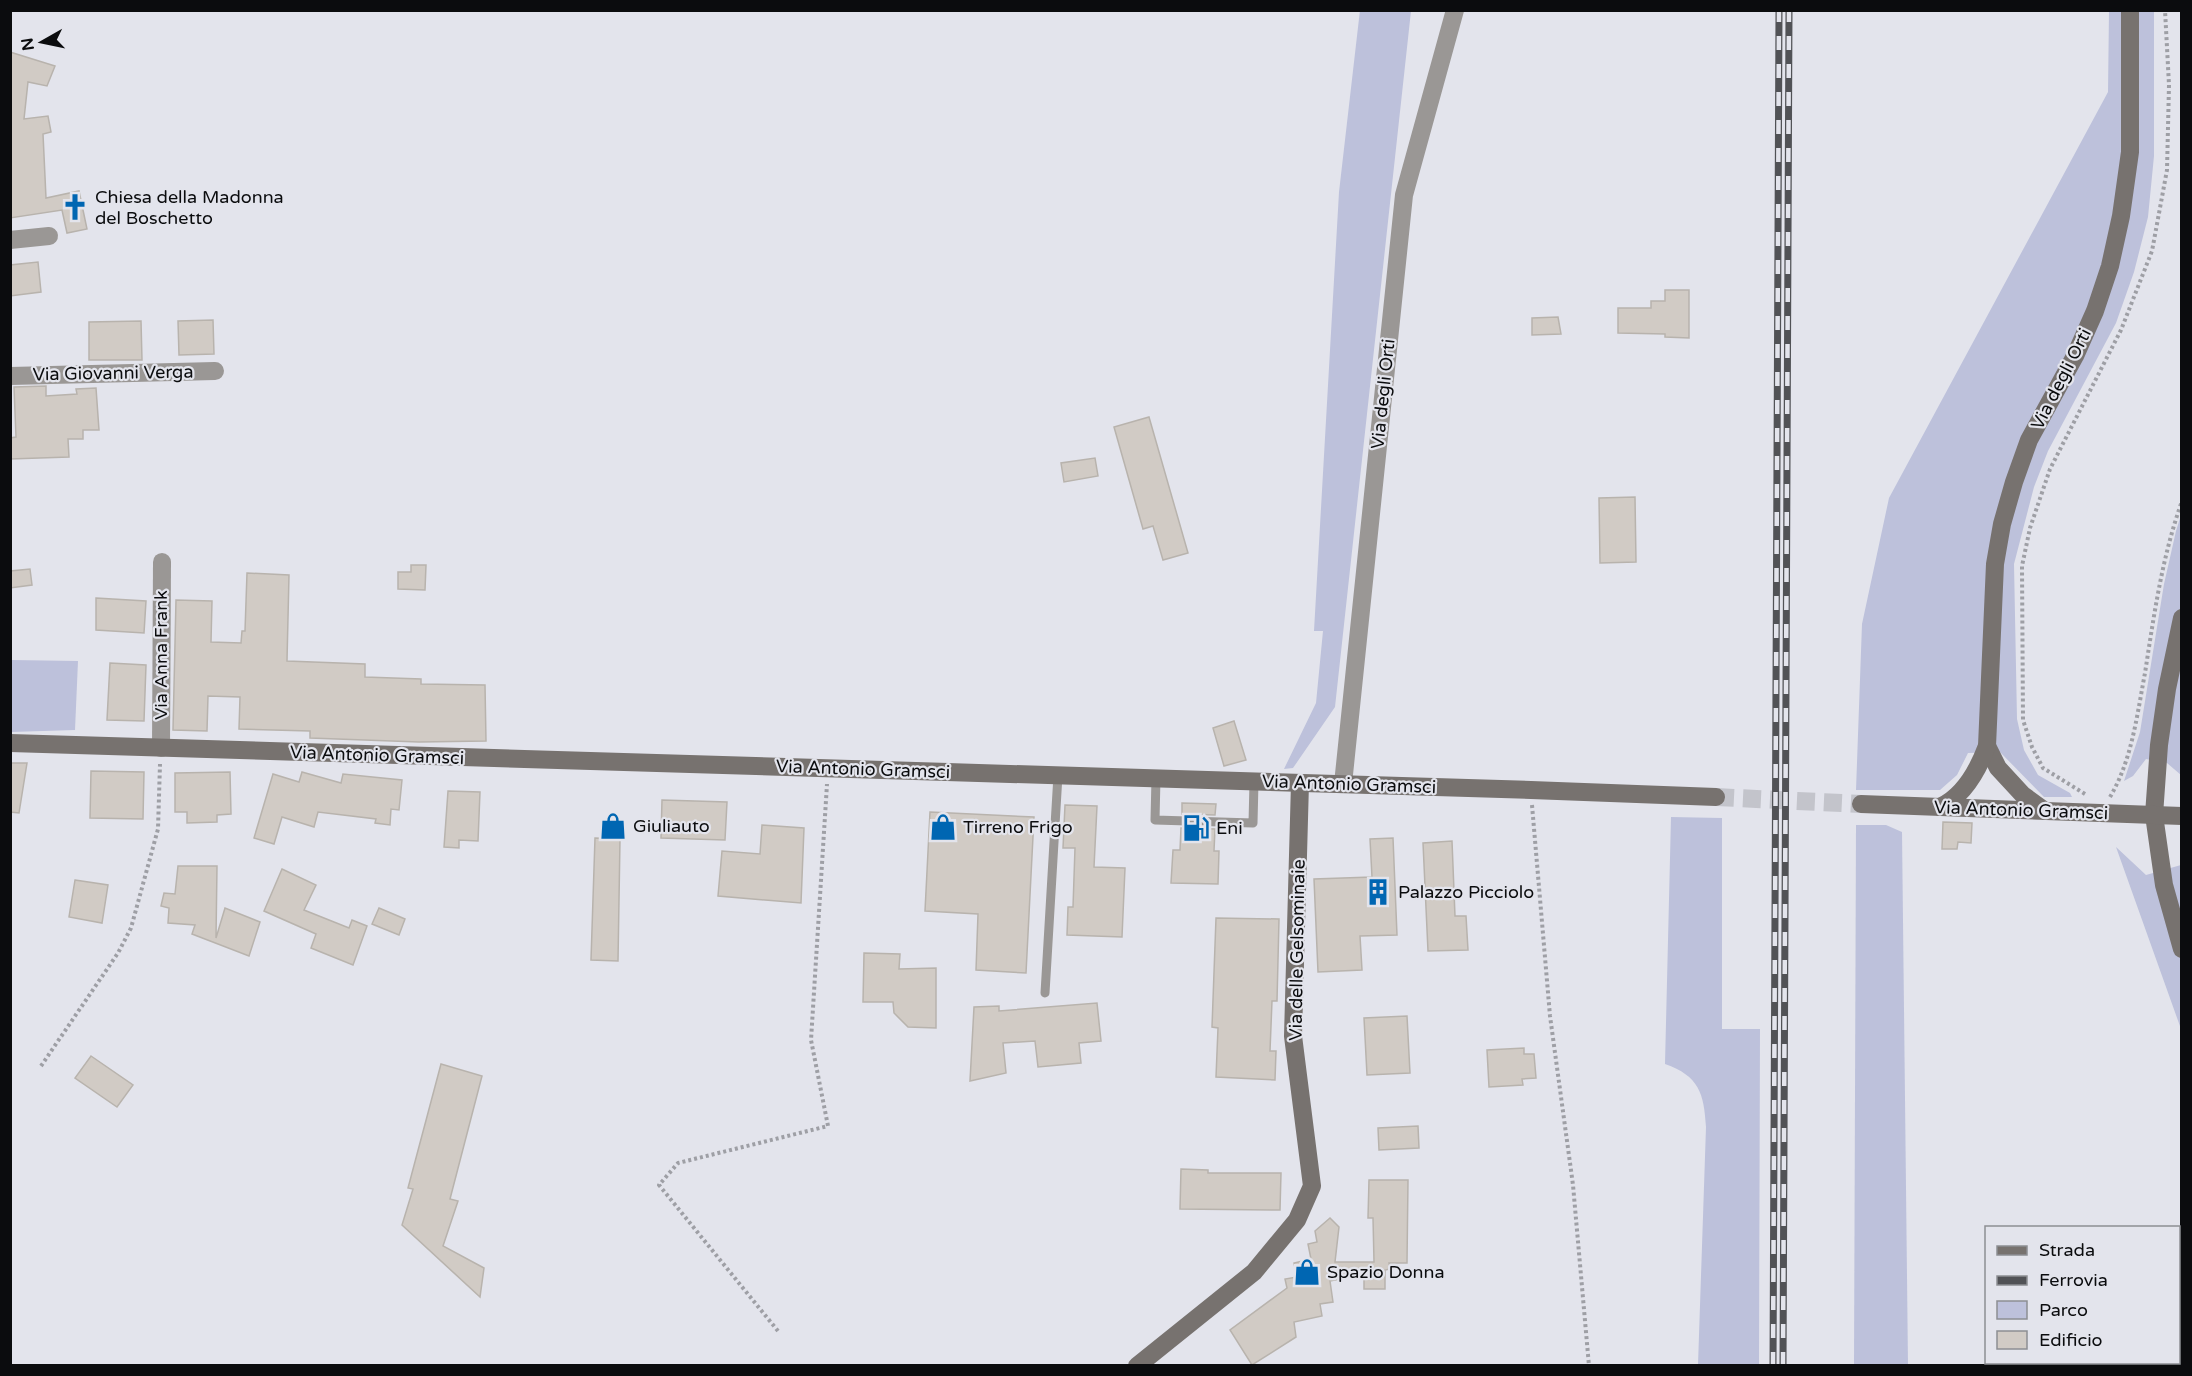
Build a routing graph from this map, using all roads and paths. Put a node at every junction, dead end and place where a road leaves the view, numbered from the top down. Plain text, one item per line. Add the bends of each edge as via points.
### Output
1 (1455, 10) edge
2 (2130, 10) edge
3 (2165, 10) edge
4 (49, 236) dead end
5 (10, 240) edge
6 (215, 371) dead end
7 (10, 376) edge
8 (2181, 501) edge
9 (162, 562) dead end
10 (2181, 618) edge
11 (10, 743) edge
12 (1988, 746) junction
13 (160, 748) junction
14 (828, 768) junction
15 (1058, 775) junction
16 (1156, 778) junction
17 (1969, 781) junction
18 (2010, 781) junction
19 (1254, 782) junction
20 (1300, 783) junction
21 (1342, 784) junction
22 (1530, 790) junction
23 (1716, 797) tunnel mouth
24 (1861, 804) tunnel mouth
25 (1940, 807) junction
26 (1992, 809) junction
27 (2045, 811) junction
28 (2100, 813) junction
29 (2154, 815) junction
30 (2181, 816) edge
31 (2181, 949) edge
32 (1045, 993) dead end
33 (42, 1066) dead end
34 (778, 1331) dead end
35 (1137, 1365) edge
36 (1589, 1365) edge

1 - 21 street, Via degli Orti via 1404,195
2 - 12 main road, Via degli Orti via 2130,152 2121,216 2095,311 2029,440 2002,524 1995,564
3 - 28 path via 2169,85 2167,170 2152,251 2121,330 2050,469 2022,566 2023,720 2043,768 2083,792
4 - 5 street
6 - 7 street, Via Giovanni Verga
8 - 28 path via 2160,583 2135,730 2120,780
9 - 13 street, Via Anna Frank
10 - 29 main road via 2159,745
11 - 13 main road, Via Antonio Gramsci
12 - 17 main road, Via degli Orti
12 - 18 main road via 1998,768
13 - 14 main road, Via Antonio Gramsci
13 - 33 path via 158,829 130,928
14 - 15 main road, Via Antonio Gramsci
14 - 34 path via 811,1040 828,1126 678,1163 658,1185
15 - 16 main road, Via Antonio Gramsci
15 - 32 lane
16 - 19 main road, Via Antonio Gramsci
16 - 19 lane via 1155,820 1253,823
17 - 25 main road, Via degli Orti via 1960,794
17 - 26 main road
18 - 26 main road
18 - 27 main road
19 - 20 main road, Via Antonio Gramsci
20 - 21 main road, Via Antonio Gramsci
20 - 35 main road, Via delle Gelsominaie via 1293,1036 1312,1186 1297,1220 1254,1272
21 - 22 main road, Via Antonio Gramsci
22 - 23 main road, Via Antonio Gramsci
22 - 36 path via 1550,1016 1573,1185
24 - 25 main road, Via Antonio Gramsci
25 - 26 main road, Via Antonio Gramsci
26 - 27 main road, Via Antonio Gramsci
27 - 28 main road, Via Antonio Gramsci
28 - 29 main road, Via Antonio Gramsci
29 - 30 main road, Via Antonio Gramsci
29 - 31 main road via 2164,885

